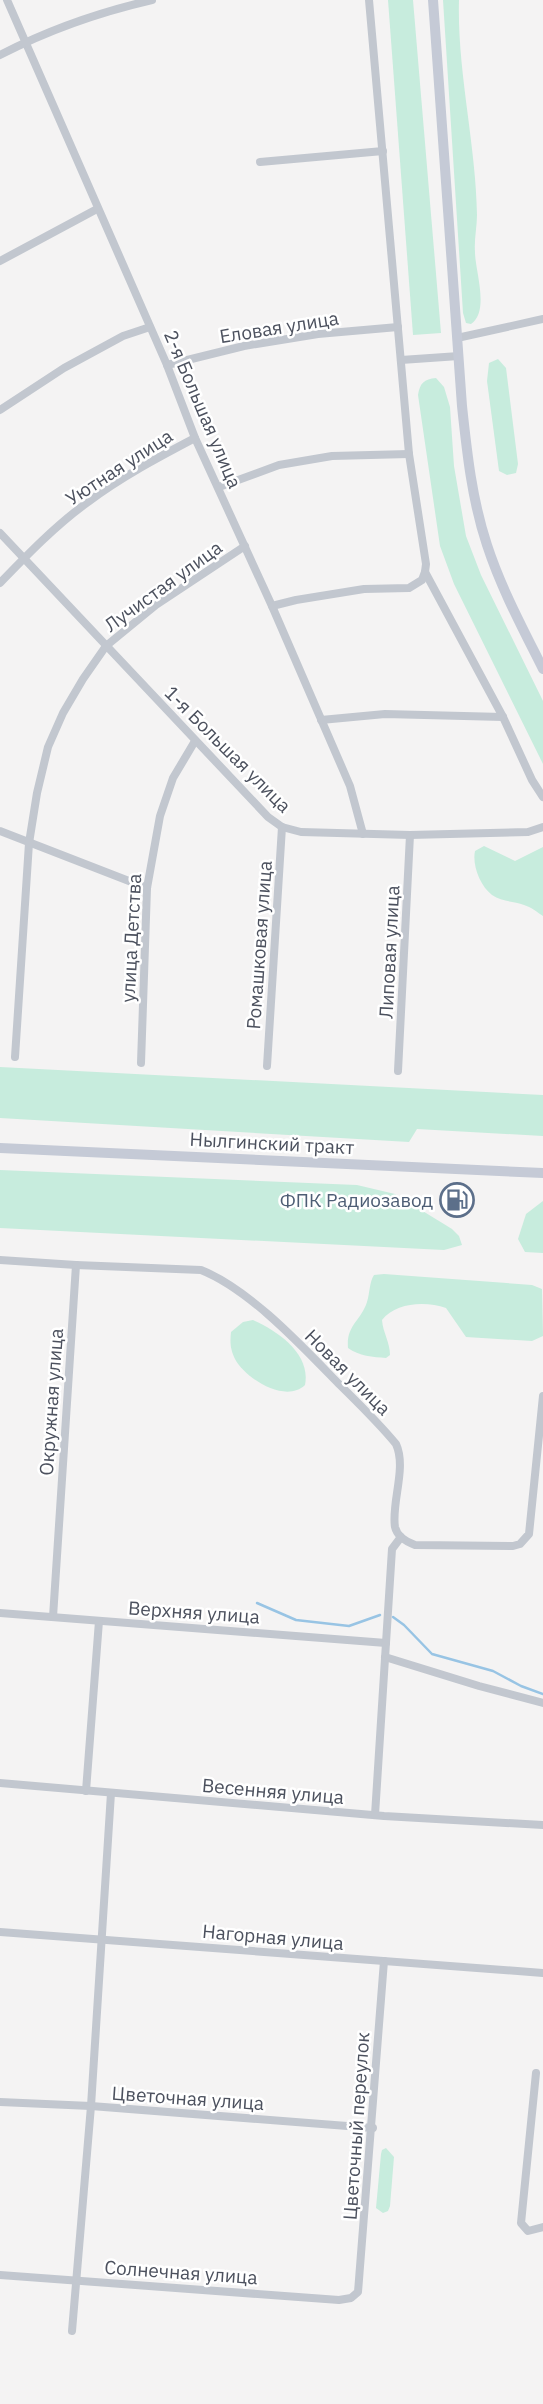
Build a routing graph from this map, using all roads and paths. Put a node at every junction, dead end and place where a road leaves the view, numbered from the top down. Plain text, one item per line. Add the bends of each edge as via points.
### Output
1 (6, 0) edge
2 (152, 0) edge
3 (369, 0) edge
4 (433, 0) edge
5 (24, 43) junction
6 (0, 55) edge
7 (383, 151) junction
8 (260, 162) dead end
9 (97, 209) junction
10 (0, 261) edge
11 (543, 319) edge
12 (150, 327) junction
13 (398, 327) junction
14 (457, 338) junction
15 (459, 356) junction
16 (401, 360) junction
17 (167, 365) junction
18 (0, 410) edge
19 (195, 438) junction
20 (409, 454) junction
21 (219, 487) junction
22 (0, 533) edge
23 (246, 546) junction
24 (24, 558) junction
25 (425, 572) junction
26 (0, 583) edge
27 (272, 606) junction
28 (106, 646) junction
29 (543, 669) edge
30 (503, 717) junction
31 (321, 720) junction
32 (195, 741) junction
33 (543, 797) edge
34 (282, 827) junction
35 (543, 828) edge
36 (0, 831) edge
37 (363, 834) junction
38 (410, 835) junction
39 (29, 843) junction
40 (147, 888) junction
41 (15, 1057) dead end
42 (141, 1063) dead end
43 (267, 1066) dead end
44 (398, 1071) dead end
45 (0, 1148) edge
46 (543, 1173) edge
47 (0, 1259) edge
48 (76, 1265) junction
49 (543, 1396) edge
50 (539, 1484) edge
51 (401, 1537) junction
52 (0, 1613) edge
53 (53, 1616) junction
54 (99, 1620) junction
55 (386, 1643) junction
56 (385, 1657) junction
57 (543, 1703) edge
58 (0, 1783) edge
59 (86, 1791) junction
60 (111, 1793) junction
61 (375, 1815) junction
62 (543, 1825) edge
63 (0, 1932) edge
64 (102, 1939) junction
65 (384, 1961) junction
66 (543, 1973) edge
67 (536, 2073) dead end
68 (0, 2102) edge
69 (91, 2106) junction
70 (373, 2128) junction
71 (543, 2227) edge
72 (0, 2275) edge
73 (75, 2279) junction
74 (358, 2292) joint
75 (72, 2331) dead end

1 - 5 street, 2-я Большая улица
2 - 5 street via 111,10
3 - 7 street
4 - 14 street
5 - 6 street
5 - 9 street, 2-я Большая улица
7 - 8 street
7 - 13 street
9 - 10 street
9 - 12 street, 2-я Большая улица
11 - 14 street
12 - 17 street, 2-я Большая улица
12 - 18 street via 64,368
13 - 16 street
13 - 17 street, Еловая улица via 256,344
14 - 15 street
15 - 16 street
15 - 29 street via 468,462 484,535 513,611
16 - 20 street
17 - 19 street, 2-я Большая улица
19 - 21 street, 2-я Большая улица
19 - 24 street, Уютная улица via 86,503
20 - 21 street via 332,456 279,465
20 - 25 street
21 - 23 street, 2-я Большая улица
22 - 24 street, 1-я Большая улица
23 - 27 street, 2-я Большая улица
23 - 28 street, Лучистая улица via 156,605
24 - 26 street, Уютная улица
24 - 28 street, 1-я Большая улица
25 - 27 street via 422,580 409,588 364,589
25 - 30 street
27 - 31 street, 2-я Большая улица
28 - 32 street, 1-я Большая улица
28 - 39 street, Лучистая улица via 63,713 48,747
30 - 31 street via 385,714
30 - 33 street
31 - 37 street, 2-я Большая улица via 350,786
32 - 34 street, 1-я Большая улица
32 - 40 street, улица Детства via 173,778 160,816
34 - 37 street, 1-я Большая улица
34 - 43 street, Ромашковая улица
35 - 38 street, 1-я Большая улица
36 - 39 street
37 - 38 street, 1-я Большая улица
38 - 44 street, Липовая улица
39 - 40 street
39 - 41 street, Лучистая улица
40 - 42 street, улица Детства
45 - 46 street, Нылгинский тракт
47 - 48 street
48 - 51 street, Новая улица via 201,1270 220,1277 252,1302 396,1444 400,1457 395,1527
48 - 53 street, Окружная улица
49 - 50 street
50 - 51 street via 529,1534 520,1544 415,1545
51 - 55 street via 391,1549
52 - 53 street, Верхняя улица
53 - 54 street, Верхняя улица
54 - 55 street, Верхняя улица
54 - 59 street
55 - 56 street
56 - 57 street
56 - 61 street
58 - 59 street, Весенняя улица
59 - 60 street, Весенняя улица
60 - 61 street, Весенняя улица
60 - 64 street
61 - 62 street, Весенняя улица
63 - 64 street, Нагорная улица
64 - 65 street, Нагорная улица
64 - 69 street
65 - 66 street, Нагорная улица
65 - 70 street, Цветочный переулок
67 - 71 street via 521,2223 528,2231
68 - 69 street, Цветочная улица
69 - 70 street, Цветочная улица
69 - 73 street
70 - 74 street, Цветочный переулок
72 - 73 street, Солнечная улица
73 - 74 street, Солнечная улица via 339,2300
73 - 75 street

